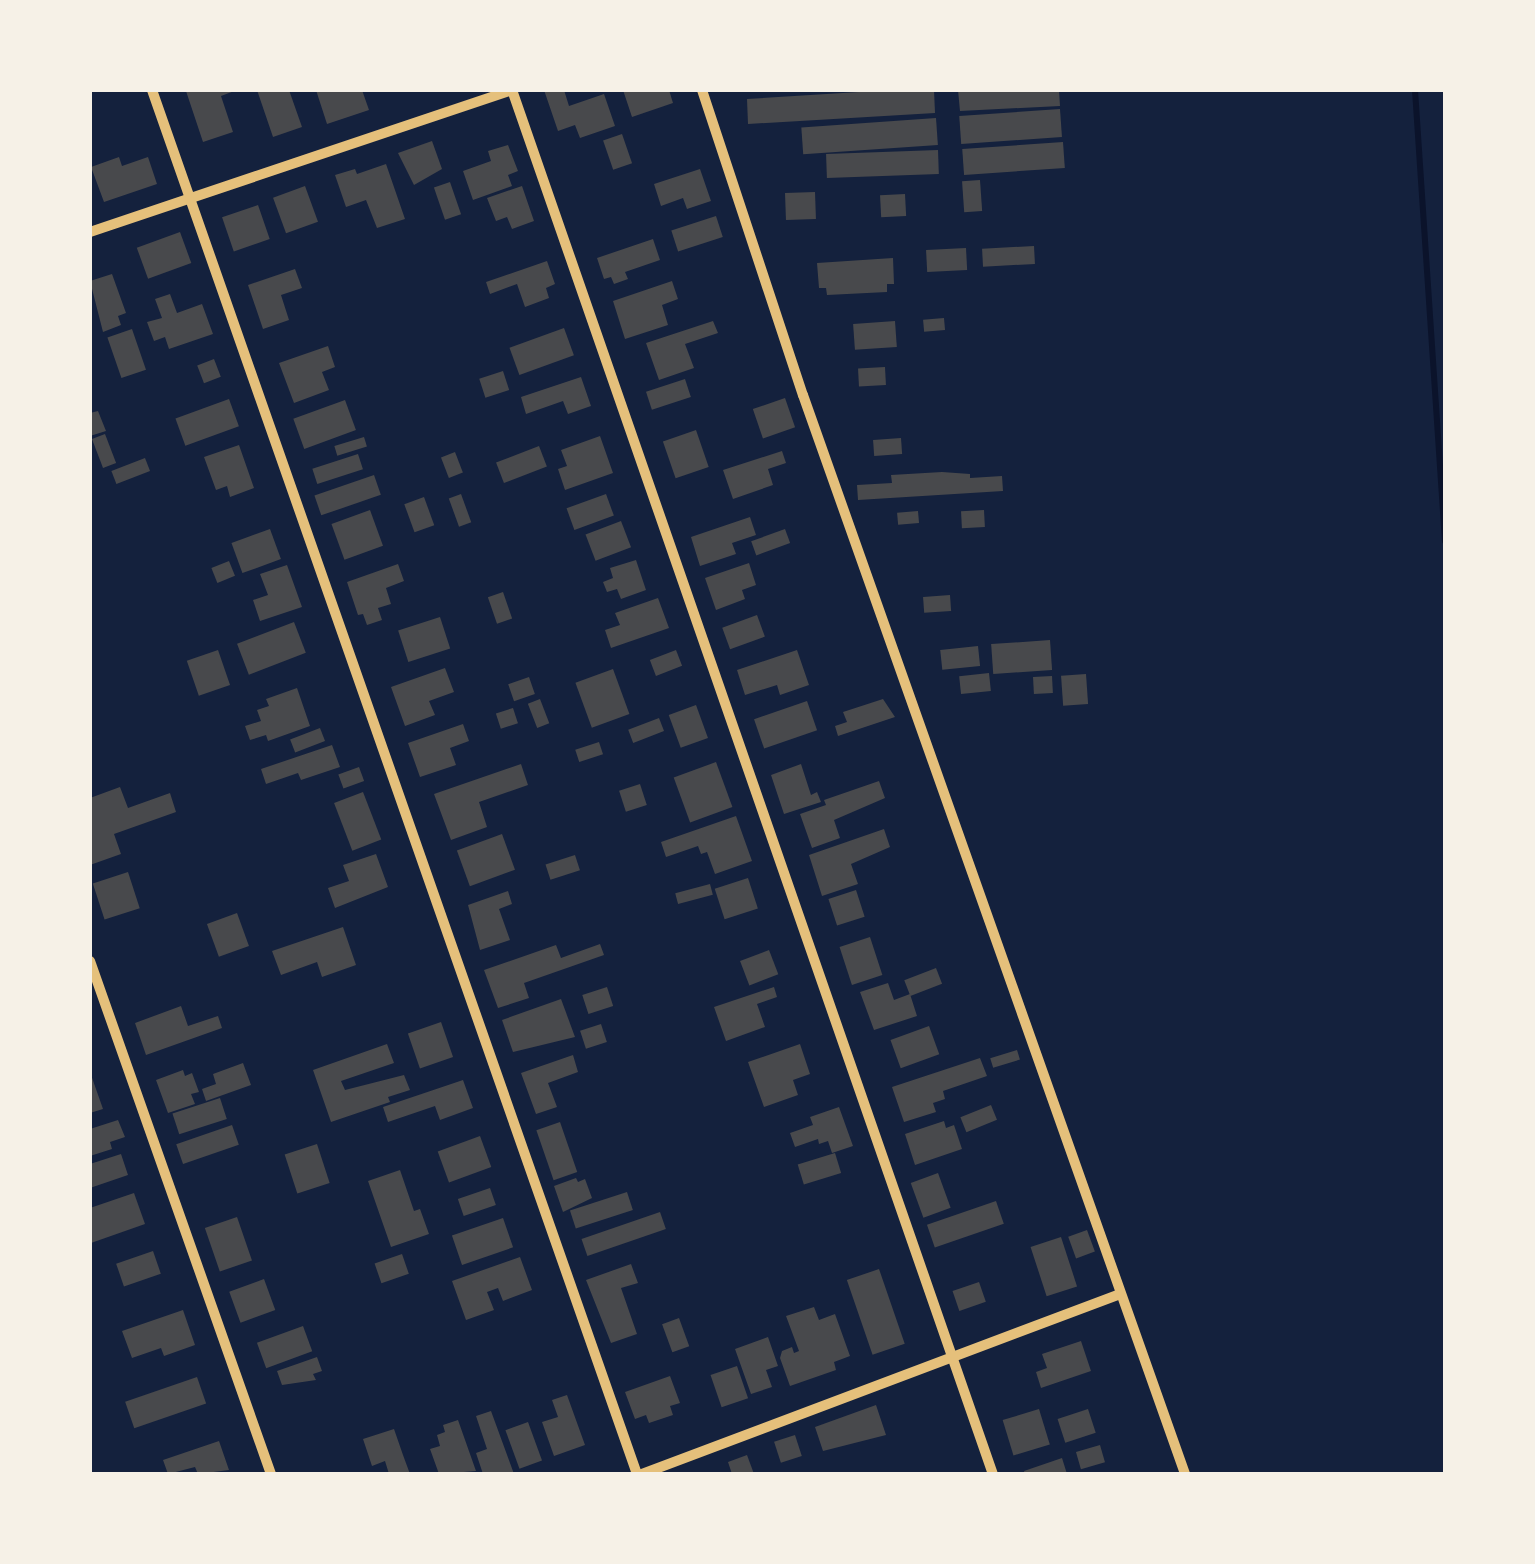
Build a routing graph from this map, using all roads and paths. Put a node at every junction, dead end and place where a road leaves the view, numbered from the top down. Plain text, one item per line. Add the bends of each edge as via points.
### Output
1 (152, 90) edge
2 (512, 90) edge
3 (702, 90) edge
4 (189, 199) junction
5 (90, 232) edge
6 (90, 961) edge
7 (1120, 1294) junction
8 (952, 1356) junction
9 (272, 1474) edge
10 (639, 1474) edge
11 (993, 1474) edge
12 (1185, 1474) edge

1 - 4 street
2 - 4 street
2 - 8 street
3 - 7 street
4 - 5 street
4 - 10 street
6 - 9 street
7 - 8 street
7 - 12 street
8 - 10 street
8 - 11 street

